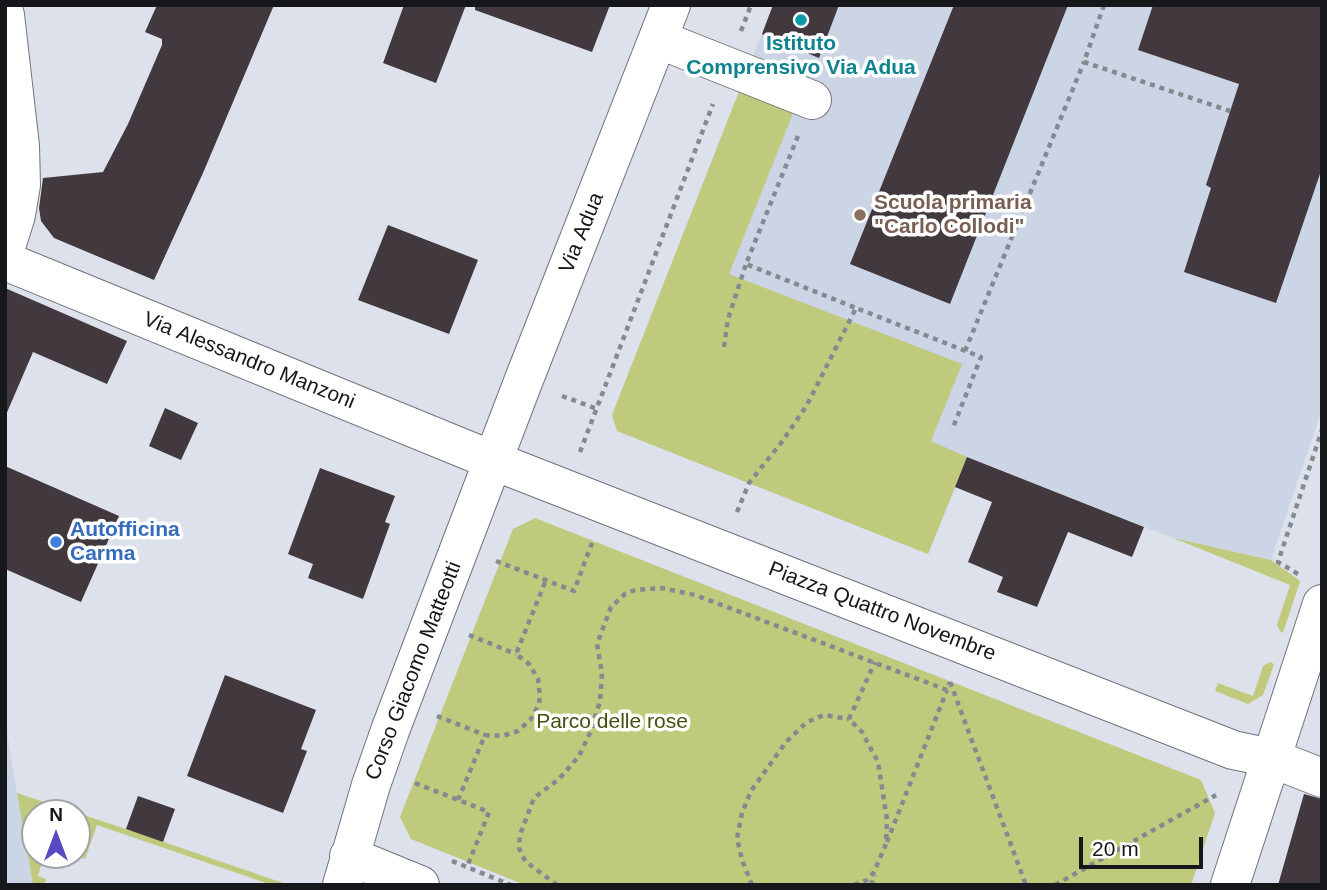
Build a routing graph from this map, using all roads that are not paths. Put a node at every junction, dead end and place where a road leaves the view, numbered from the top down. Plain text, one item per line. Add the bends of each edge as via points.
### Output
1 (5, 15) edge
2 (665, 22) edge
3 (813, 100) road end
4 (5, 250) edge
5 (5, 261) edge
6 (494, 461) junction
7 (1314, 592) edge
8 (1271, 758) junction
9 (1322, 778) edge
10 (346, 870) edge
11 (431, 871) edge
12 (1230, 885) edge

1 - 4 street via 21,185
2 - 3 street via 728,66
2 - 6 street, Via Adua
5 - 6 street, Via Alessandro Manzoni
6 - 8 street, Piazza Quattro Novembre via 1233,750
6 - 10 street, Corso Giacomo Matteotti via 391,728
7 - 8 street
8 - 9 street, Piazza Quattro Novembre
8 - 12 street
10 - 11 street

